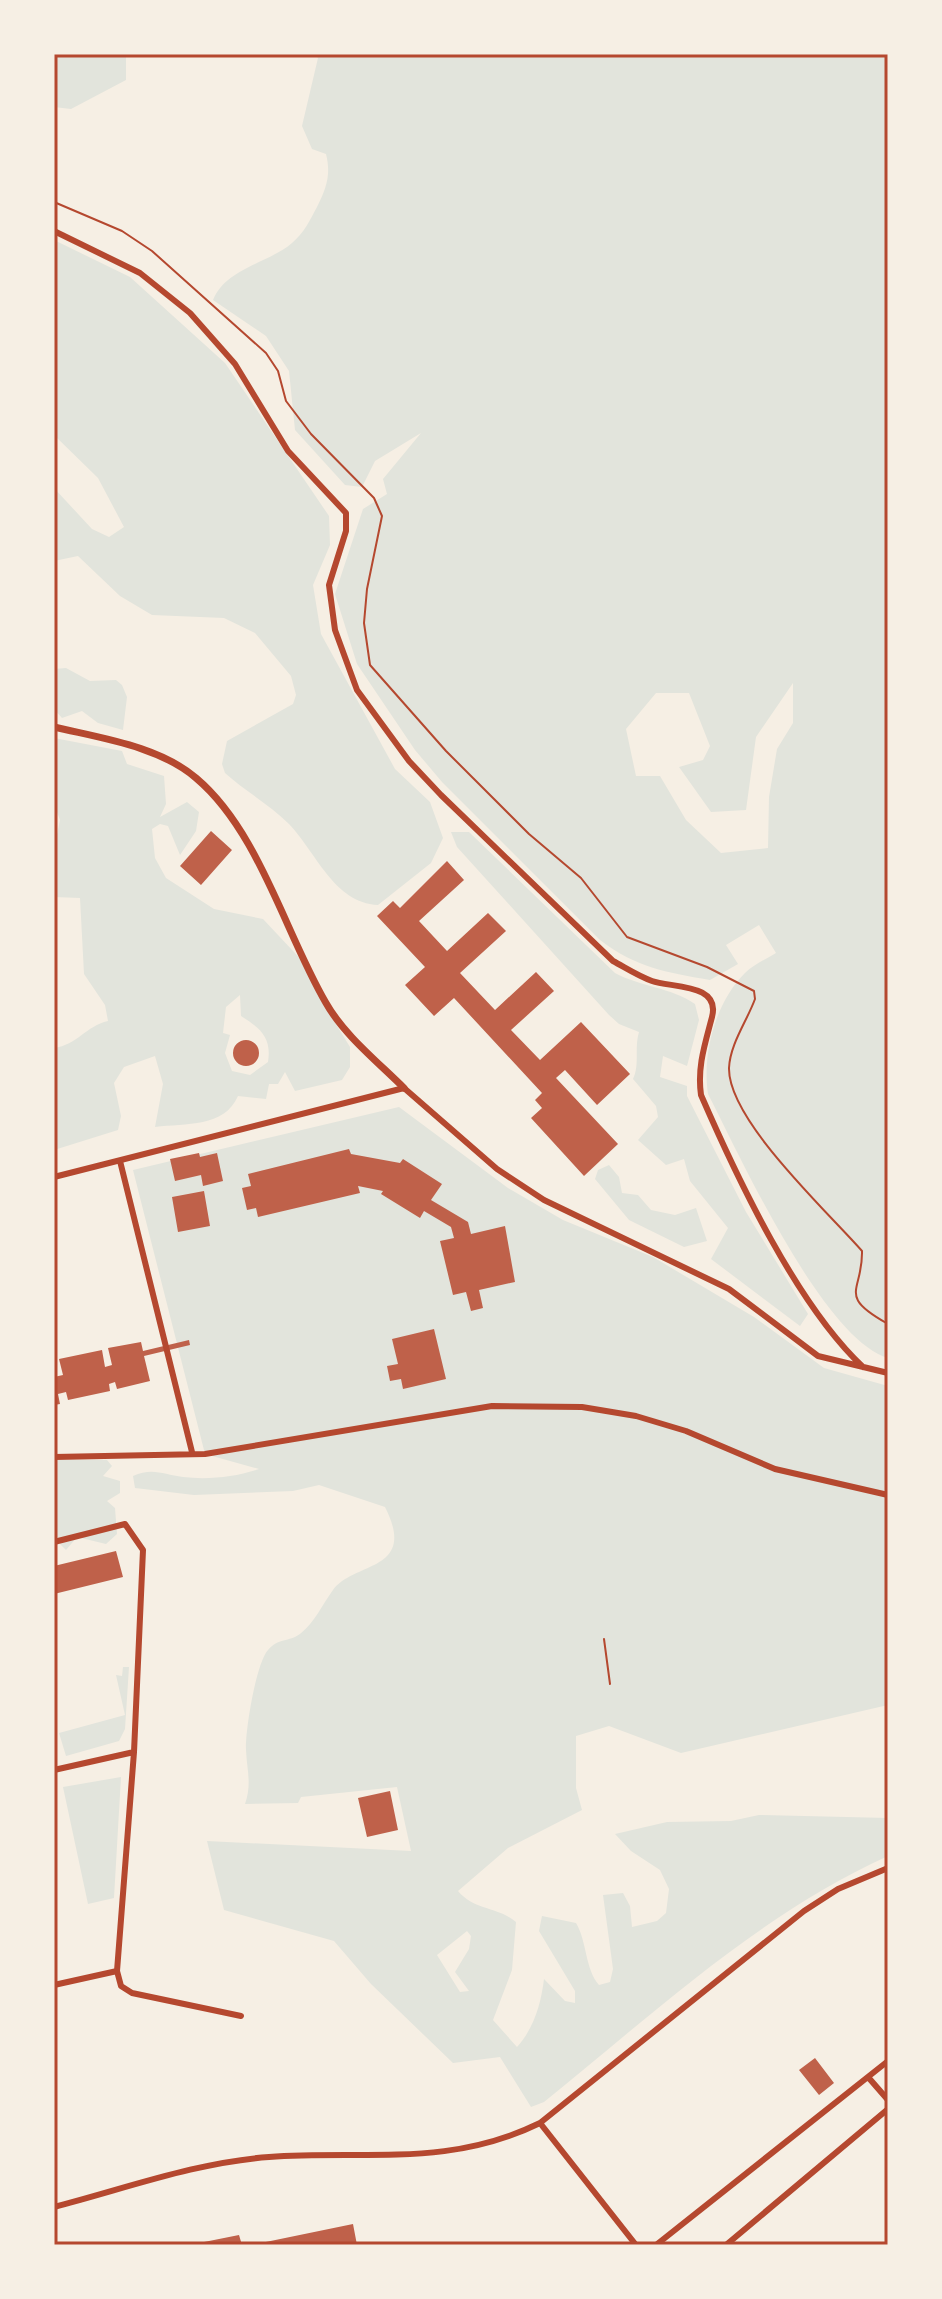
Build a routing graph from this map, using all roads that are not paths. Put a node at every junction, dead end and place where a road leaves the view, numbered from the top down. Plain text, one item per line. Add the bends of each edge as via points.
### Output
1 (54, 231) edge
2 (54, 727) edge
3 (404, 1088) junction
4 (120, 1161) junction
5 (54, 1177) edge
6 (863, 1367) junction
7 (888, 1373) edge
8 (192, 1452) junction
9 (54, 1457) edge
10 (888, 1495) edge
11 (54, 1542) edge
12 (134, 1752) junction
13 (54, 1770) edge
14 (888, 1868) edge
15 (117, 1971) junction
16 (54, 1985) edge
17 (241, 2016) dead end
18 (888, 2061) edge
19 (868, 2077) junction
20 (888, 2100) edge
21 (888, 2109) edge
22 (540, 2123) junction
23 (54, 2207) edge
24 (636, 2245) edge
25 (656, 2245) edge
26 (726, 2245) edge

1 - 6 street via 140,273 190,313 235,364 288,451 346,513 346,531 329,585 335,630 357,690 409,761 613,961 655,982 697,989 709,999 714,1010 698,1070 701,1095 805,1296 838,1344
2 - 3 street via 155,754 209,791 245,842 327,1006
3 - 4 street
3 - 6 street via 497,1169 544,1200 729,1289 818,1356
4 - 5 street
4 - 8 street
6 - 7 street
8 - 9 street
8 - 10 street via 236,1450 492,1406 582,1407 636,1416 775,1469
11 - 12 street via 125,1524 140,1544 145,1565
12 - 13 street
12 - 15 street
14 - 22 street via 838,1889 804,1911
15 - 16 street
15 - 17 street via 121,1986 132,1993
18 - 19 street
19 - 20 street
19 - 25 street
21 - 26 street
22 - 23 street via 481,2147 432,2156 269,2157
22 - 24 street

